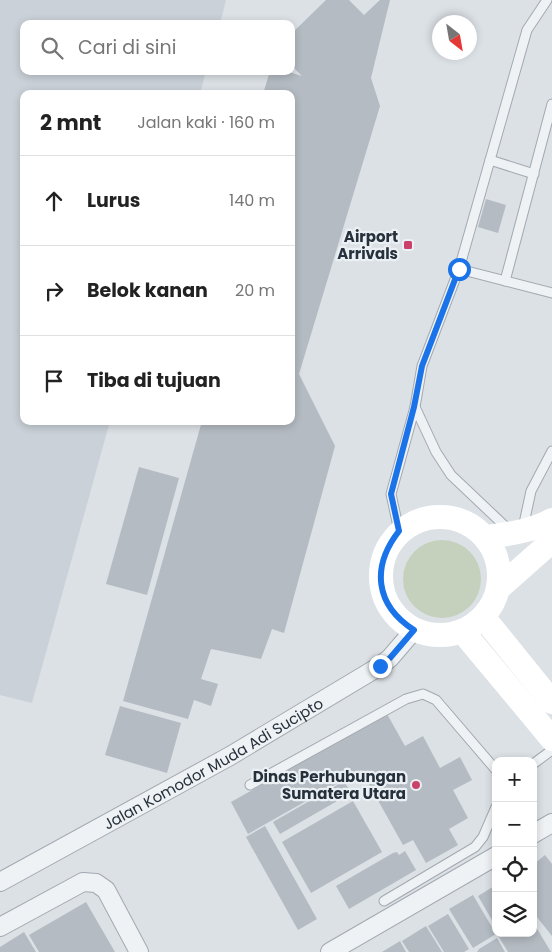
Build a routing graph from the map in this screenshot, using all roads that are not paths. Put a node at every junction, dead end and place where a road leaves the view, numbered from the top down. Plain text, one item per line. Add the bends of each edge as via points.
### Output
1 (550, 0) edge
2 (552, 104) edge
3 (490, 160) junction
4 (534, 174) junction
5 (459, 269) junction
6 (505, 281) junction
7 (552, 293) edge
8 (414, 407) junction
9 (552, 451) edge
10 (552, 520) edge
11 (399, 531) junction
12 (517, 532) junction
13 (487, 537) junction
14 (552, 541) edge
15 (499, 588) junction
16 (484, 618) junction
17 (414, 630) junction
18 (463, 632) junction
19 (552, 701) edge
20 (552, 739) edge
21 (552, 750) edge
22 (537, 761) edge
23 (492, 765) edge
24 (250, 785) dead end
25 (492, 817) edge
26 (552, 823) edge
27 (537, 832) edge
28 (492, 858) edge
29 (0, 882) edge
30 (384, 901) dead end
31 (0, 927) edge
32 (139, 952) edge
33 (330, 952) edge

1 - 3 lane via 527,30
2 - 4 lane
3 - 4 lane
3 - 5 lane
4 - 6 lane
5 - 6 lane
5 - 8 lane via 422,366
6 - 7 lane
8 - 11 lane via 391,494
8 - 12 lane via 451,475
9 - 12 lane via 531,491
10 - 12 main road
11 - 13 main road via 420,520 436,517 461,521
11 - 17 main road via 382,562 382,589 394,613
12 - 13 main road
13 - 15 main road via 499,564
14 - 15 main road
15 - 16 main road
16 - 18 main road
16 - 19 main road
17 - 18 main road via 438,636
17 - 29 street, Jalan Komodor Muda Adi Sucipto via 380,666 230,756
18 - 20 main road
21 - 22 lane
23 - 24 lane via 436,700 423,694 406,699
25 - 30 lane via 483,838 475,847
26 - 27 street
28 - 33 street
31 - 32 street via 82,882 96,883 106,890

